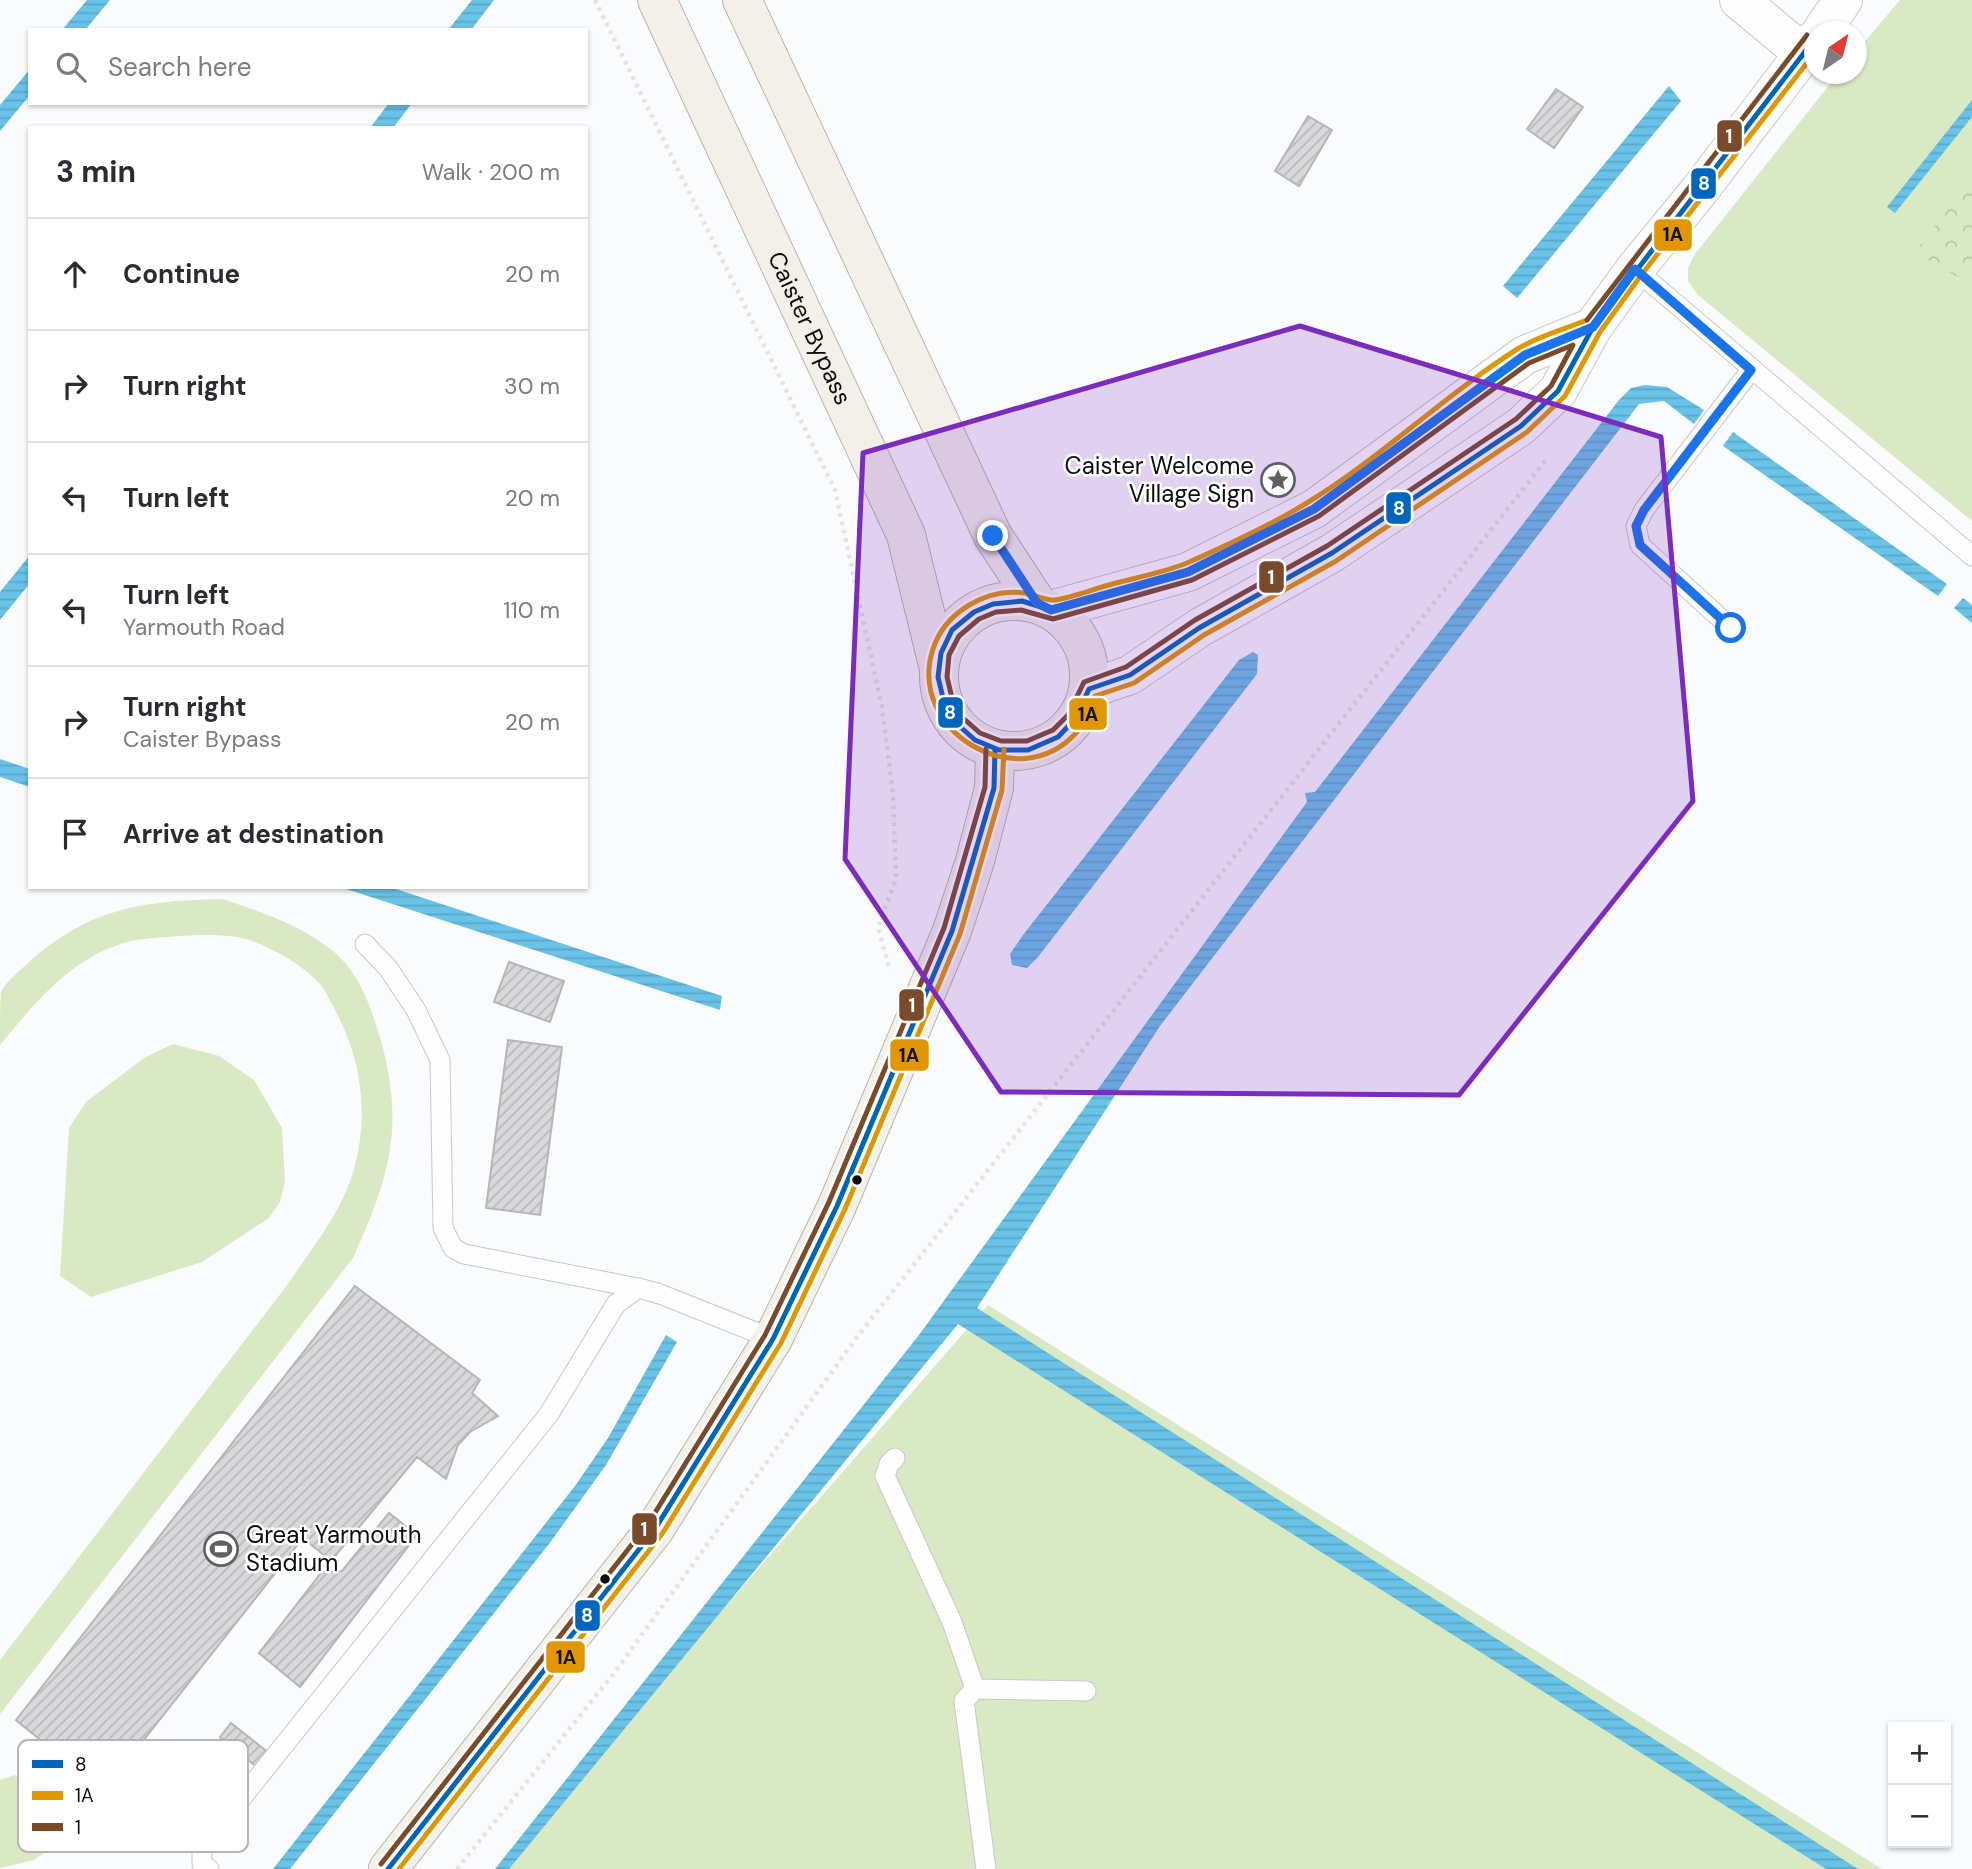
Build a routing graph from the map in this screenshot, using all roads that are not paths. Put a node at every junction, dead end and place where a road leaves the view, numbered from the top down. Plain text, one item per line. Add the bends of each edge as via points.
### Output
1 (657, 0) edge
2 (743, 0) edge
3 (1740, 0) edge
4 (1843, 0) edge
5 (1828, 21) edge
6 (1804, 37) edge
7 (1804, 53) edge
8 (1635, 269) junction
9 (1593, 327) junction
10 (1751, 370) junction
11 (1972, 556) edge
12 (1044, 607) junction
13 (1731, 628) dead end
14 (938, 665) junction
15 (1089, 689) junction
16 (995, 749) junction
17 (365, 944) dead end
18 (638, 1289) junction
19 (773, 1339) junction
20 (895, 1458) dead end
21 (975, 1689) junction
22 (1086, 1691) dead end
23 (248, 1790) edge
24 (388, 1869) edge
25 (986, 1869) edge

1 - 14 main road, Caister Bypass via 906,535
2 - 12 main road via 993,536
3 - 6 street
4 - 5 street
7 - 8 street
8 - 9 street
8 - 10 lane
9 - 12 street via 1525,355 1314,509 1188,572
9 - 15 street via 1558,391 1521,426 1332,553 1199,628 1130,675
10 - 11 lane
10 - 13 lane via 1636,526 1640,545
12 - 14 main road via 1010,600 965,617 954,628
12 - 15 main road via 1066,621 1083,643
14 - 16 main road via 943,705 956,726 971,739
15 - 16 main road via 1074,723 1058,738 1016,752
16 - 19 main road via 994,788 951,931 836,1206
17 - 18 lane via 388,968 416,1010 440,1060 443,1228 453,1248
18 - 19 lane
18 - 23 lane via 616,1304 549,1414
19 - 24 main road via 655,1529
20 - 21 lane via 885,1476 952,1622
21 - 22 lane
21 - 25 lane via 964,1701

